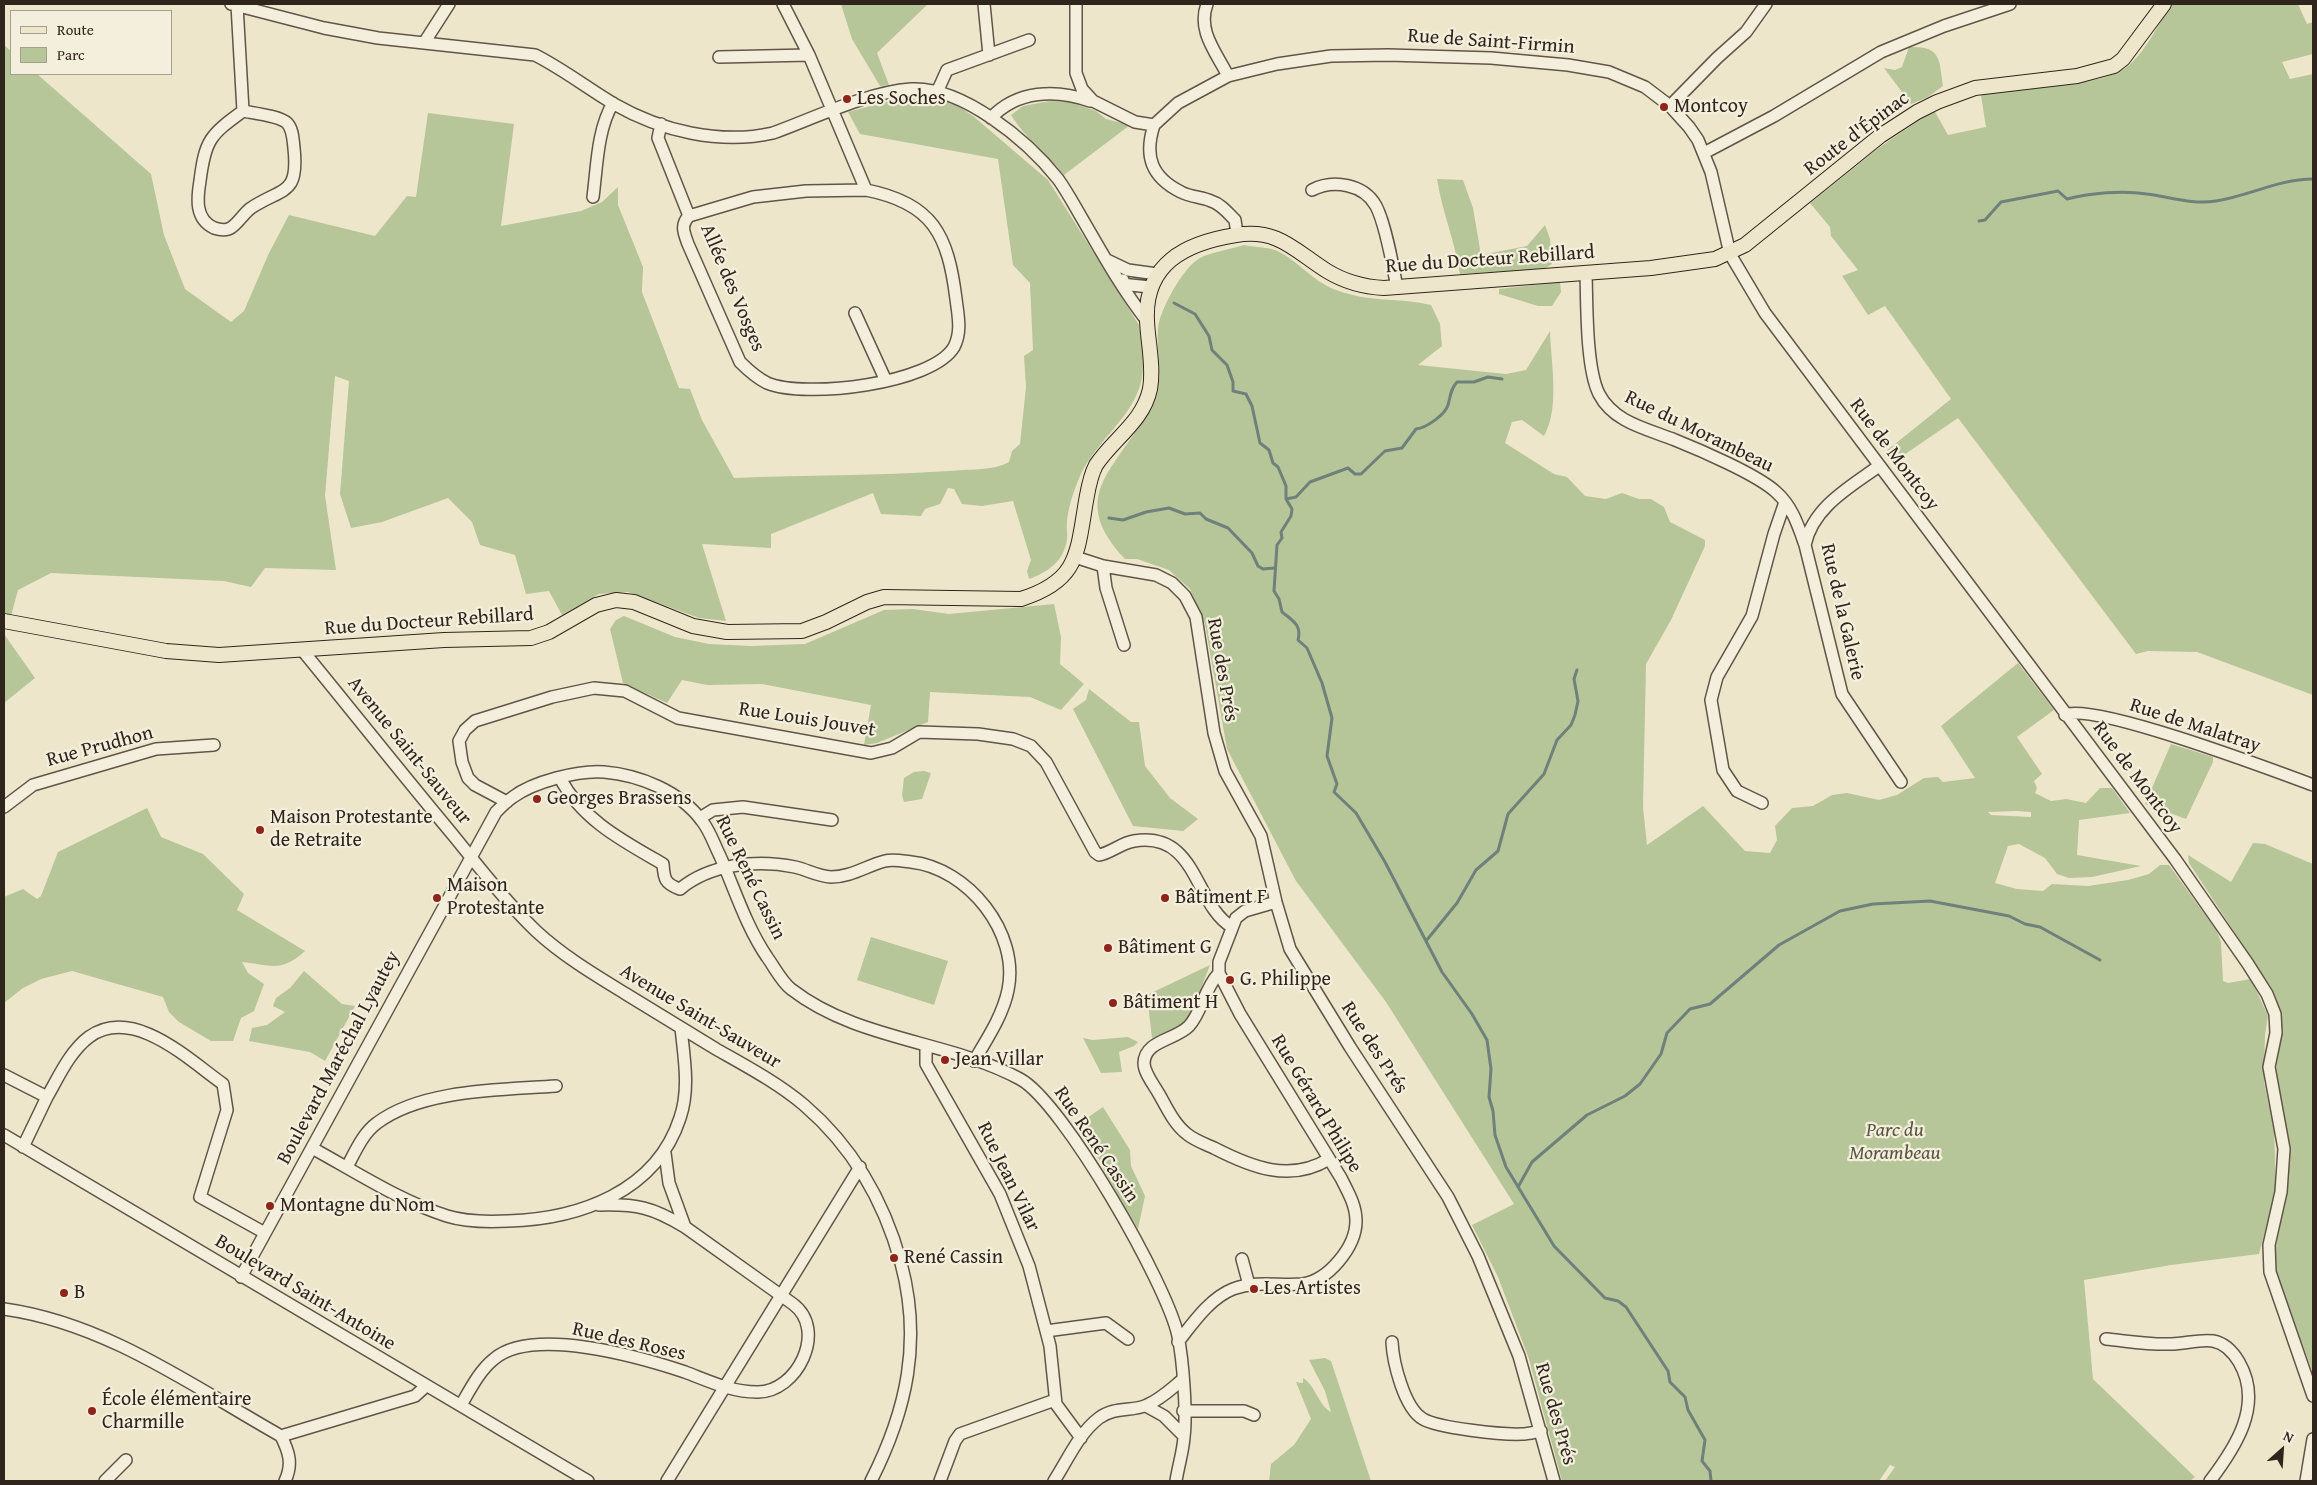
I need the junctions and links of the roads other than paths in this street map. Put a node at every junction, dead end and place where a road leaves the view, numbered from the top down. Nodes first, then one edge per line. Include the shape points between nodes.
1 (234, 4) edge
2 (449, 4) edge
3 (783, 4) edge
4 (984, 4) edge
5 (1076, 4) edge
6 (1207, 4) edge
7 (1766, 4) edge
8 (2010, 4) edge
9 (2164, 4) edge
10 (1028, 40) dead end
11 (424, 43) junction
12 (809, 55) junction
13 (989, 55) junction
14 (719, 57) dead end
15 (1228, 76) junction
16 (938, 90) junction
17 (1093, 101) junction
18 (613, 103) junction
19 (1670, 106) junction
20 (243, 111) junction
21 (833, 111) junction
22 (991, 118) junction
23 (661, 124) junction
24 (1154, 125) junction
25 (1704, 153) junction
26 (866, 190) junction
27 (1312, 190) dead end
28 (593, 197) dead end
29 (689, 216) junction
30 (1237, 234) junction
31 (1730, 254) junction
32 (1107, 260) junction
33 (1651, 268) joint
34 (1128, 270) junction
35 (1157, 274) junction
36 (1586, 274) junction
37 (1121, 284) junction
38 (1150, 288) junction
39 (1397, 288) junction
40 (856, 313) dead end
41 (1147, 321) junction
42 (886, 381) junction
43 (1879, 466) junction
44 (1785, 502) junction
45 (1805, 545) junction
46 (1075, 557) junction
47 (1103, 566) junction
48 (4, 621) edge
49 (1124, 645) dead end
50 (303, 650) junction
51 (2064, 715) junction
52 (214, 745) dead end
53 (560, 778) junction
54 (1901, 782) dead end
55 (2313, 785) edge
56 (507, 802) junction
57 (1762, 803) dead end
58 (4, 807) edge
59 (700, 818) junction
60 (832, 820) dead end
61 (471, 857) junction
62 (725, 868) junction
63 (1276, 902) junction
64 (1232, 927) junction
65 (1219, 974) junction
66 (681, 1028) junction
67 (926, 1046) junction
68 (974, 1061) junction
69 (4, 1075) edge
70 (556, 1086) dead end
71 (47, 1097) junction
72 (4, 1135) edge
73 (23, 1146) junction
74 (312, 1148) junction
75 (665, 1153) junction
76 (1329, 1159) junction
77 (347, 1167) junction
78 (860, 1167) junction
79 (597, 1205) junction
80 (685, 1227) junction
81 (265, 1234) junction
82 (1242, 1259) dead end
83 (241, 1277) junction
84 (1249, 1284) junction
85 (781, 1295) junction
86 (4, 1309) edge
87 (1046, 1331) junction
88 (1128, 1339) dead end
89 (2106, 1339) dead end
90 (1178, 1342) junction
91 (1392, 1342) dead end
92 (1182, 1380) junction
93 (426, 1386) junction
94 (724, 1388) junction
95 (2313, 1396) edge
96 (1055, 1400) junction
97 (460, 1405) junction
98 (1146, 1406) junction
99 (1183, 1411) junction
100 (1254, 1415) dead end
101 (1541, 1431) junction
102 (282, 1436) junction
103 (1184, 1436) junction
104 (1081, 1438) junction
105 (2313, 1439) edge
106 (126, 1460) dead end
107 (105, 1481) edge
108 (284, 1481) edge
109 (588, 1481) edge
110 (667, 1481) edge
111 (872, 1481) edge
112 (940, 1481) edge
113 (1054, 1481) edge
114 (1176, 1481) edge
115 (1554, 1481) edge
116 (2210, 1481) edge
117 (2306, 1481) edge

1 - 11 street via 324,28
1 - 20 street
2 - 11 street
3 - 12 street
4 - 13 street
5 - 17 street via 1076,73 1082,89
6 - 15 street via 1203,24
7 - 19 street via 1746,32
8 - 25 street via 1881,52 1774,116
9 - 31 main road, Route d'Épinac via 2123,59 2114,66 2077,76 1975,88 1917,112 1880,136 1774,224
10 - 13 street
11 - 18 street via 535,56
12 - 14 street
12 - 21 street
13 - 16 street via 947,70
15 - 19 street, Rue de Saint-Firmin via 1331,56 1491,58 1609,72 1645,87
15 - 24 street, Rue de Saint-Firmin via 1178,103
16 - 21 street via 888,92
16 - 22 street via 974,106
17 - 22 street via 1073,94 1035,94 1008,104
17 - 24 street via 1135,122
18 - 23 street
18 - 28 street via 602,130
19 - 25 street, Rue de Saint-Firmin via 1689,127
20 - 20 street via 209,140 203,155 197,202 208,225 219,230 232,227 251,209 281,194 291,184 296,166 293,135 288,123
21 - 23 street via 756,137 723,138
21 - 26 street
22 - 32 street via 1033,153 1058,180
23 - 29 street, Allée des Vosges via 658,138
24 - 30 street via 1148,143 1150,160 1159,177 1182,192 1222,207 1235,220
25 - 31 street, Rue de Saint-Firmin
26 - 29 street, Allée des Vosges via 806,191 753,197
26 - 42 street, Allée des Vosges via 912,205 936,228 954,284 960,326 954,348 945,358 933,366
27 - 39 street via 1333,184 1357,188 1368,196 1379,213
29 - 42 street, Allée des Vosges via 683,228 688,244 740,362 753,374 768,383 811,390 867,386
30 - 35 main road, Rue du Docteur Rebillard via 1184,251
30 - 39 main road, Rue du Docteur Rebillard via 1279,238 1341,278 1362,286
31 - 33 main road, Route d'Épinac via 1692,264
31 - 43 street, Rue de Montcoy via 1765,313
32 - 34 street
32 - 37 street
33 - 36 main road, Rue du Docteur Rebillard
34 - 35 street
34 - 37 street
35 - 38 main road, Rue du Docteur Rebillard
36 - 39 main road, Rue du Docteur Rebillard
36 - 44 street, Rue du Morambeau via 1593,373 1598,392 1610,410 1634,425 1677,441 1757,479 1772,488
37 - 38 street
37 - 41 street
38 - 41 main road, Rue du Docteur Rebillard
40 - 42 street
41 - 46 main road, Rue du Docteur Rebillard via 1150,390 1138,417 1095,467
43 - 45 street, Rue de la Galerie via 1820,512 1811,524
43 - 51 street, Rue de Montcoy
44 - 45 street, Rue du Morambeau via 1792,511
44 - 57 street via 1752,616 1717,677 1711,700 1723,770 1737,791
45 - 54 street, Rue de la Galerie via 1842,694
46 - 47 street, Rue des Prés
46 - 50 main road, Rue du Docteur Rebillard via 1062,579 1041,593 1021,599 884,598 867,602 802,631 726,632 694,626 634,602 616,600 596,606 549,632 531,638 444,640
47 - 49 street via 1106,588
47 - 63 street, Rue des Prés via 1156,575 1185,596 1196,617 1214,734 1226,771 1261,836
48 - 50 main road, Rue du Docteur Rebillard via 186,653 219,655
50 - 61 street, Avenue Saint-Sauveur
51 - 55 street, Rue de Malatray via 2069,712 2094,714 2155,730
51 - 95 street, Rue de Montcoy via 2224,926 2267,994 2275,1014 2276,1032 2269,1067 2284,1149 2281,1192 2268,1259
52 - 58 street, Rue Prudhon via 156,749 33,785
53 - 56 street, Rue René Cassin via 514,796
53 - 59 street, Rue René Cassin via 583,772 621,774 661,788
53 - 62 street via 570,796 589,816 617,838 663,864 664,879 668,885 680,889 694,878
56 - 61 street, Rue René Cassin via 496,812
56 - 64 street, Rue Louis Jouvet via 468,778 459,741 465,730 475,721 552,697 594,688 625,691 678,718 871,753 892,748 919,732 948,731 1013,739 1031,746 1046,762 1095,852 1105,854 1135,841 1162,843 1176,850 1221,920
59 - 60 street via 713,810 744,807
59 - 62 street, Rue René Cassin
61 - 66 street, Avenue Saint-Sauveur via 536,931 567,956
61 - 74 street, Boulevard Maréchal Lyautey
62 - 67 street, Rue René Cassin via 752,936 788,987 822,1011
62 - 68 street via 765,864 796,868 819,876 844,877 886,860 913,862 960,882 982,901 999,930 1010,961 1008,989 999,1016
63 - 64 street via 1245,911 1236,918
63 - 101 street, Rue des Prés via 1290,949 1448,1197 1478,1256 1519,1356
64 - 65 street via 1219,962
65 - 76 street, Rue Gérard Philipe
65 - 76 street via 1210,983 1188,1026 1157,1044 1146,1055 1144,1064 1148,1075 1169,1111 1188,1136 1265,1171 1293,1171 1318,1166
66 - 75 street via 686,1089 681,1118
66 - 78 street, Avenue Saint-Sauveur via 803,1105
67 - 68 street, Rue René Cassin
67 - 87 street, Rue Jean Vilar via 926,1064 1000,1194 1029,1266
68 - 90 street, Rue René Cassin via 1019,1078 1045,1099 1130,1231 1162,1292
69 - 71 street
70 - 77 street via 461,1093 405,1107 377,1123 365,1136
71 - 73 street
71 - 81 street via 71,1058 89,1037 111,1028 153,1034 223,1084 227,1110 200,1197
72 - 73 street, Boulevard Saint-Antoine
73 - 83 street, Boulevard Saint-Antoine
74 - 77 street
74 - 81 street, Boulevard Maréchal Lyautey
75 - 79 street via 631,1185
75 - 80 street via 669,1183
76 - 84 street, Rue Gérard Philipe via 1353,1202 1356,1222 1351,1243 1343,1257 1327,1272 1303,1284
77 - 79 street via 449,1217 491,1222 539,1220
78 - 85 street
78 - 111 street, Avenue Saint-Sauveur via 891,1229 905,1278 910,1326 909,1377 900,1416
79 - 80 street, Rue des Roses via 644,1208 661,1213
80 - 85 street, Rue des Roses
81 - 83 street, Boulevard Maréchal Lyautey
82 - 84 street
83 - 93 street, Boulevard Saint-Antoine
84 - 90 street, Rue Gérard Philipe via 1232,1290 1206,1309
85 - 94 street
85 - 94 street, Rue des Roses via 804,1316 810,1333 806,1353 794,1373 773,1390 758,1392
86 - 102 street via 95,1334
87 - 88 street via 1106,1324
87 - 96 street, Rue Jean Vilar
89 - 116 street via 2171,1344 2214,1341 2230,1349 2242,1368 2248,1393 2246,1418 2235,1445
90 - 92 street, Rue René Cassin
91 - 101 street via 1401,1384 1409,1403 1422,1419 1485,1432 1522,1434
92 - 98 street
92 - 99 street, Rue René Cassin
93 - 97 street, Boulevard Saint-Antoine
93 - 102 street via 415,1396
94 - 97 street, Rue des Roses via 626,1356 588,1348 540,1344 506,1352 494,1359 479,1375
94 - 110 street
96 - 104 street, Rue Jean Vilar
96 - 112 street via 960,1434
97 - 109 street, Boulevard Saint-Antoine
98 - 103 street via 1164,1416
98 - 104 street via 1119,1408 1099,1418
99 - 100 street via 1244,1411
99 - 103 street, Rue René Cassin
101 - 115 street, Rue des Prés
102 - 108 street via 290,1455
103 - 114 street, Rue René Cassin
104 - 113 street
105 - 117 street
106 - 107 street

